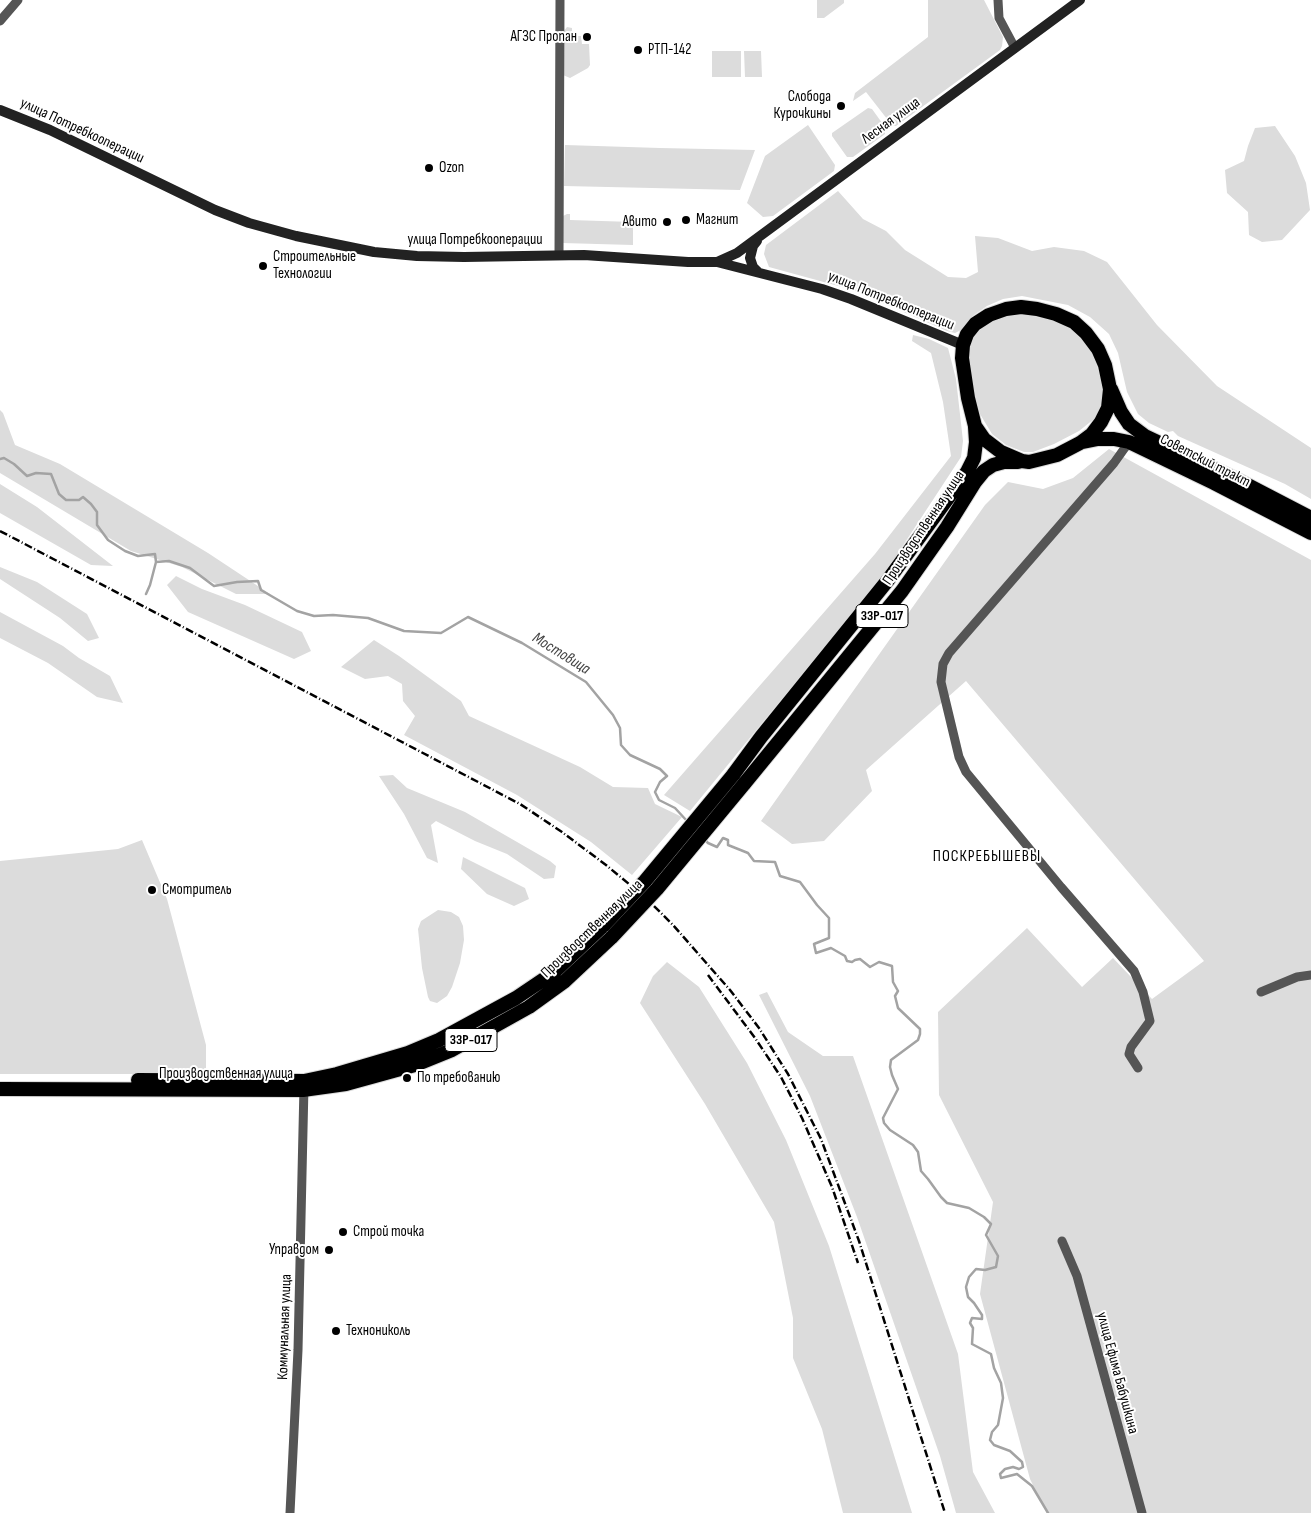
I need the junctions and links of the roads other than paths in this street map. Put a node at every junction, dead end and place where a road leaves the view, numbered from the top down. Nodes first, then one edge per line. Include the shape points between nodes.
1 (18, 0) edge
2 (560, 0) edge
3 (998, 0) edge
4 (1080, 0) edge
5 (0, 21) edge
6 (1015, 48) junction
7 (0, 110) edge
8 (758, 238) junction
9 (559, 255) junction
10 (717, 262) junction
11 (758, 272) junction
12 (963, 345) junction
13 (1110, 389) junction
14 (975, 426) junction
15 (1129, 442) junction
16 (1080, 443) junction
17 (1022, 461) junction
18 (1311, 518) edge
19 (1311, 533) edge
20 (608, 931) junction
21 (1311, 974) edge
22 (1261, 992) dead end
23 (1138, 1068) dead end
24 (0, 1081) edge
25 (304, 1086) junction
26 (0, 1090) edge
27 (1062, 1240) dead end
28 (290, 1513) edge
29 (1142, 1513) edge

1 - 5 street
2 - 9 street
3 - 6 street via 999,18
4 - 6 main road, Лесная улица
6 - 8 main road, Лесная улица
7 - 9 main road, улица Потребкооперации via 50,130 215,210 288,234 357,249 417,256
8 - 10 main road, Лесная улица
8 - 11 main road via 750,258
9 - 10 main road, улица Потребкооперации
10 - 11 main road, улица Потребкооперации
11 - 12 main road, улица Потребкооперации via 851,299
12 - 13 highway, 33Р-017 via 975,324 1006,309 1037,309 1056,314 1074,322 1098,349
12 - 14 highway, 33Р-017 via 963,371
13 - 16 highway, 33Р-017 via 1108,408 1101,422
13 - 18 highway, Советский тракт / 33Р-017 via 1129,424 1145,436
14 - 17 highway, 33Р-017 via 984,439 1000,452
14 - 20 highway, Производственная улица / 33Р-017, bridge via 974,458 967,472 888,580
15 - 16 highway, Советский тракт / 33Р-017 via 1098,439
15 - 19 highway, Советский тракт / 33Р-017
15 - 23 street via 949,653 943,664 941,682 959,757 966,772 1134,971 1150,1021 1129,1054
16 - 17 highway, 33Р-017 via 1040,460
17 - 20 highway, Производственная улица / 33Р-017, bridge via 1004,462 984,471 902,591 657,889
20 - 25 highway, Производственная улица / 33Р-017 via 565,981 530,1007 452,1050 414,1065 346,1084
21 - 22 street
24 - 25 highway, Производственная улица / 33Р-017
25 - 26 highway, Производственная улица / 33Р-017
25 - 28 street, Коммунальная улица via 298,1350
27 - 29 street, улица Ефима Бабушкина via 1077,1276

